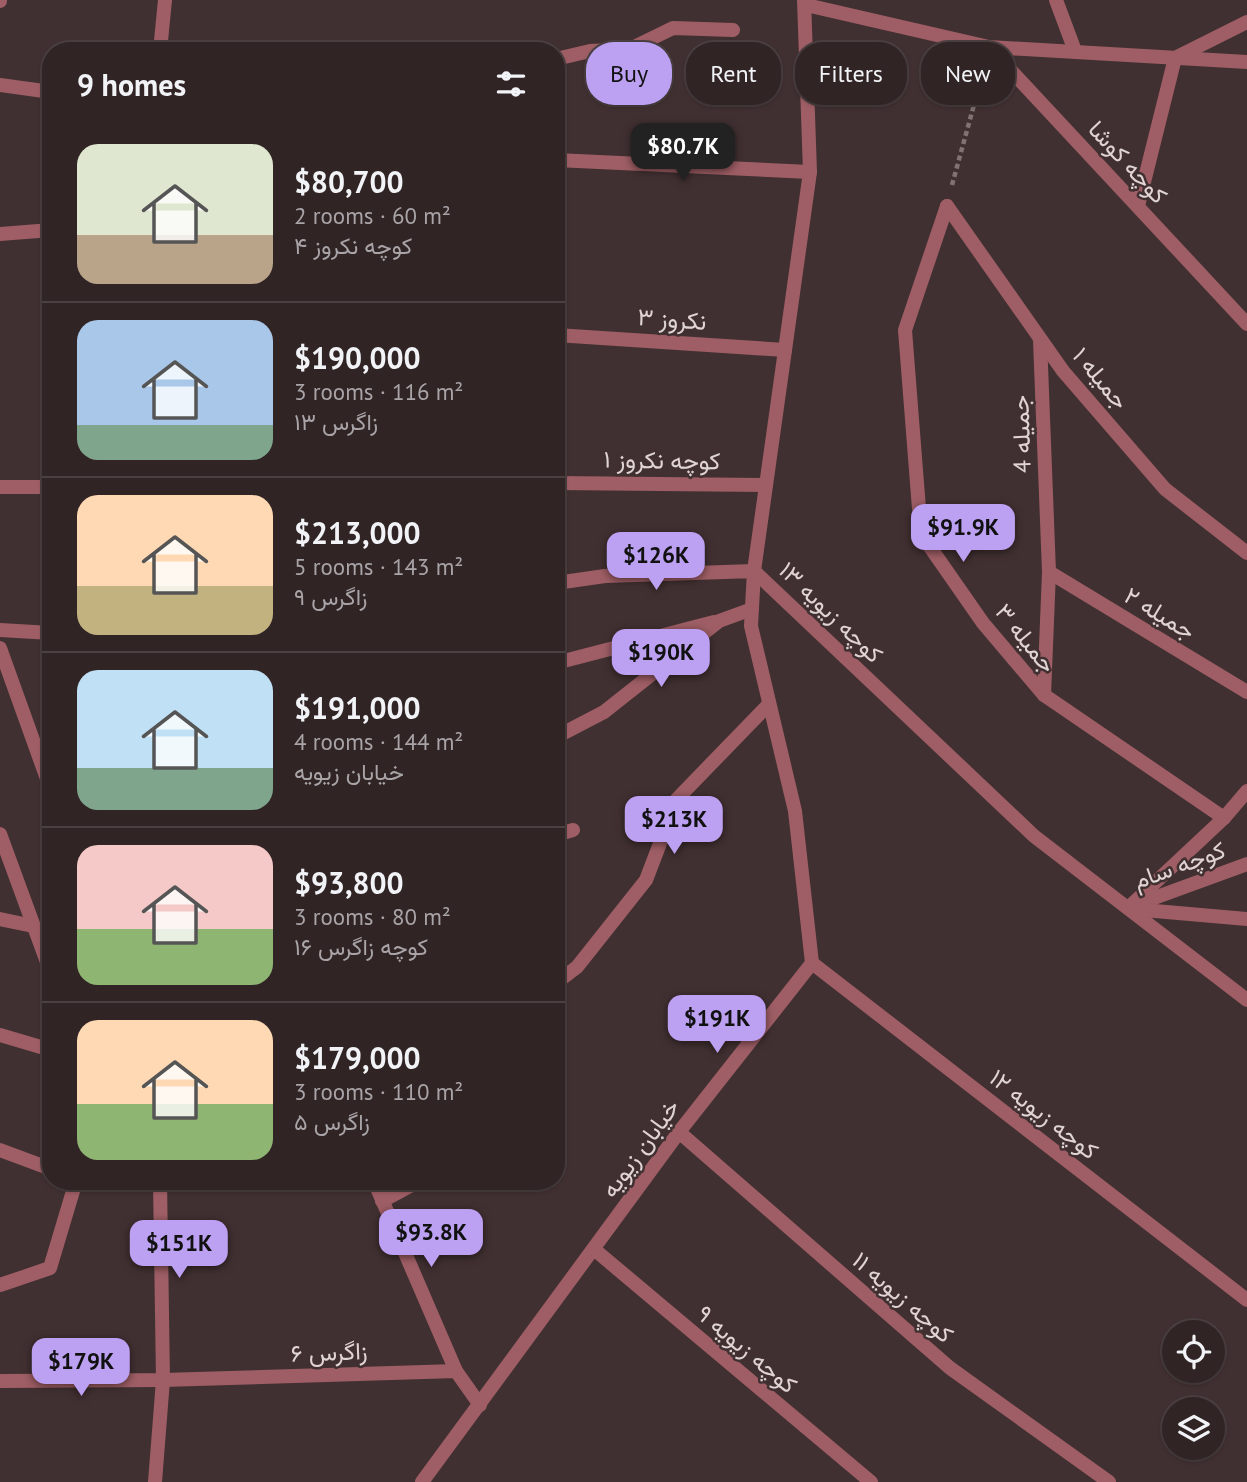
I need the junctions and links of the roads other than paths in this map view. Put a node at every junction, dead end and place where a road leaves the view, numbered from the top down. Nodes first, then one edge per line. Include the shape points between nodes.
1 (165, 0) edge
2 (1056, 0) edge
3 (807, 2) edge
4 (1247, 22) edge
5 (733, 30) dead end
6 (161, 42) edge
7 (969, 42) edge
8 (1015, 48) edge
9 (1075, 51) junction
10 (565, 57) edge
11 (1175, 58) junction
12 (1247, 62) edge
13 (1015, 75) edge
14 (0, 85) edge
15 (42, 91) edge
16 (565, 160) edge
17 (810, 172) junction
18 (947, 206) joint
19 (1138, 206) junction
20 (42, 231) edge
21 (0, 234) edge
22 (1247, 324) edge
23 (565, 336) edge
24 (1040, 339) junction
25 (785, 350) junction
26 (565, 483) edge
27 (766, 485) junction
28 (0, 487) edge
29 (42, 487) edge
30 (1247, 553) edge
31 (754, 571) junction
32 (1049, 572) junction
33 (565, 582) edge
34 (752, 610) junction
35 (719, 621) junction
36 (0, 630) edge
37 (42, 632) edge
38 (0, 648) edge
39 (565, 661) edge
40 (1247, 692) edge
41 (1044, 695) junction
42 (769, 704) junction
43 (565, 732) edge
44 (42, 765) edge
45 (1247, 791) edge
46 (1224, 818) junction
47 (573, 830) dead end
48 (565, 832) edge
49 (0, 834) edge
50 (1247, 864) edge
51 (1128, 908) junction
52 (0, 919) edge
53 (1247, 919) edge
54 (33, 926) junction
55 (42, 950) edge
56 (812, 963) junction
57 (565, 976) edge
58 (1247, 1000) edge
59 (0, 1035) edge
60 (42, 1047) edge
61 (679, 1132) junction
62 (0, 1150) edge
63 (42, 1166) edge
64 (73, 1190) edge
65 (160, 1190) edge
66 (378, 1190) edge
67 (402, 1190) edge
68 (382, 1201) junction
69 (595, 1250) junction
70 (0, 1285) edge
71 (1247, 1300) edge
72 (456, 1371) junction
73 (163, 1380) junction
74 (0, 1381) edge
75 (480, 1405) junction
76 (155, 1482) edge
77 (422, 1482) edge
78 (871, 1482) edge
79 (1109, 1482) edge

1 - 6 street
2 - 9 street
3 - 7 street
3 - 17 street, کوچه زیویه ۱۳
4 - 11 street
5 - 10 street via 673,27 630,49
8 - 9 street
9 - 11 street
11 - 12 street
11 - 19 street
13 - 19 street, کوچه کوشا
14 - 15 street
16 - 17 street
17 - 25 street, کوچه زیویه ۱۳
18 - 24 street, جمیله ۱
18 - 41 street, جمیله ۳ via 905,330 921,534 983,623
19 - 22 street, کوچه کوشا
20 - 21 street
23 - 25 street, نکروز ۳
24 - 30 street, جمیله ۱ via 1165,489
24 - 32 street, جمیله 4
25 - 27 street, کوچه زیویه ۱۳
26 - 27 street, کوچه نکروز ۱
27 - 31 street, کوچه زیویه ۱۳
28 - 29 street
31 - 33 street
31 - 34 street
31 - 51 street, کوچه زیویه ۱۳ via 1034,836
32 - 40 street, جمیله ۲
32 - 41 street, جمیله 4
34 - 35 street
34 - 42 street via 751,626
35 - 39 street
35 - 43 street via 604,712
36 - 37 street
38 - 44 street
41 - 46 street, جمیله ۳
42 - 56 street via 795,811
42 - 57 street via 677,799 646,880 578,967
45 - 46 street
46 - 51 street
47 - 48 street
49 - 54 street
50 - 51 street, کوچه سام
51 - 53 street
51 - 58 street, کوچه زیویه ۱۳
52 - 54 street
54 - 55 street
56 - 61 street, خیابان زیویه
56 - 71 street, کوچه زیویه ۱۲
59 - 60 street
61 - 69 street, خیابان زیویه
61 - 79 street, کوچه زیویه ۱۱ via 950,1368
62 - 63 street
64 - 70 street via 50,1268
65 - 73 street
66 - 68 street
67 - 68 street
68 - 72 street
69 - 75 street, خیابان زیویه
69 - 78 street, کوچه زیویه ۹
72 - 73 street, زاگرس ۶
72 - 75 street
73 - 74 street, زاگرس ۶
73 - 76 street
75 - 77 street, خیابان زیویه

